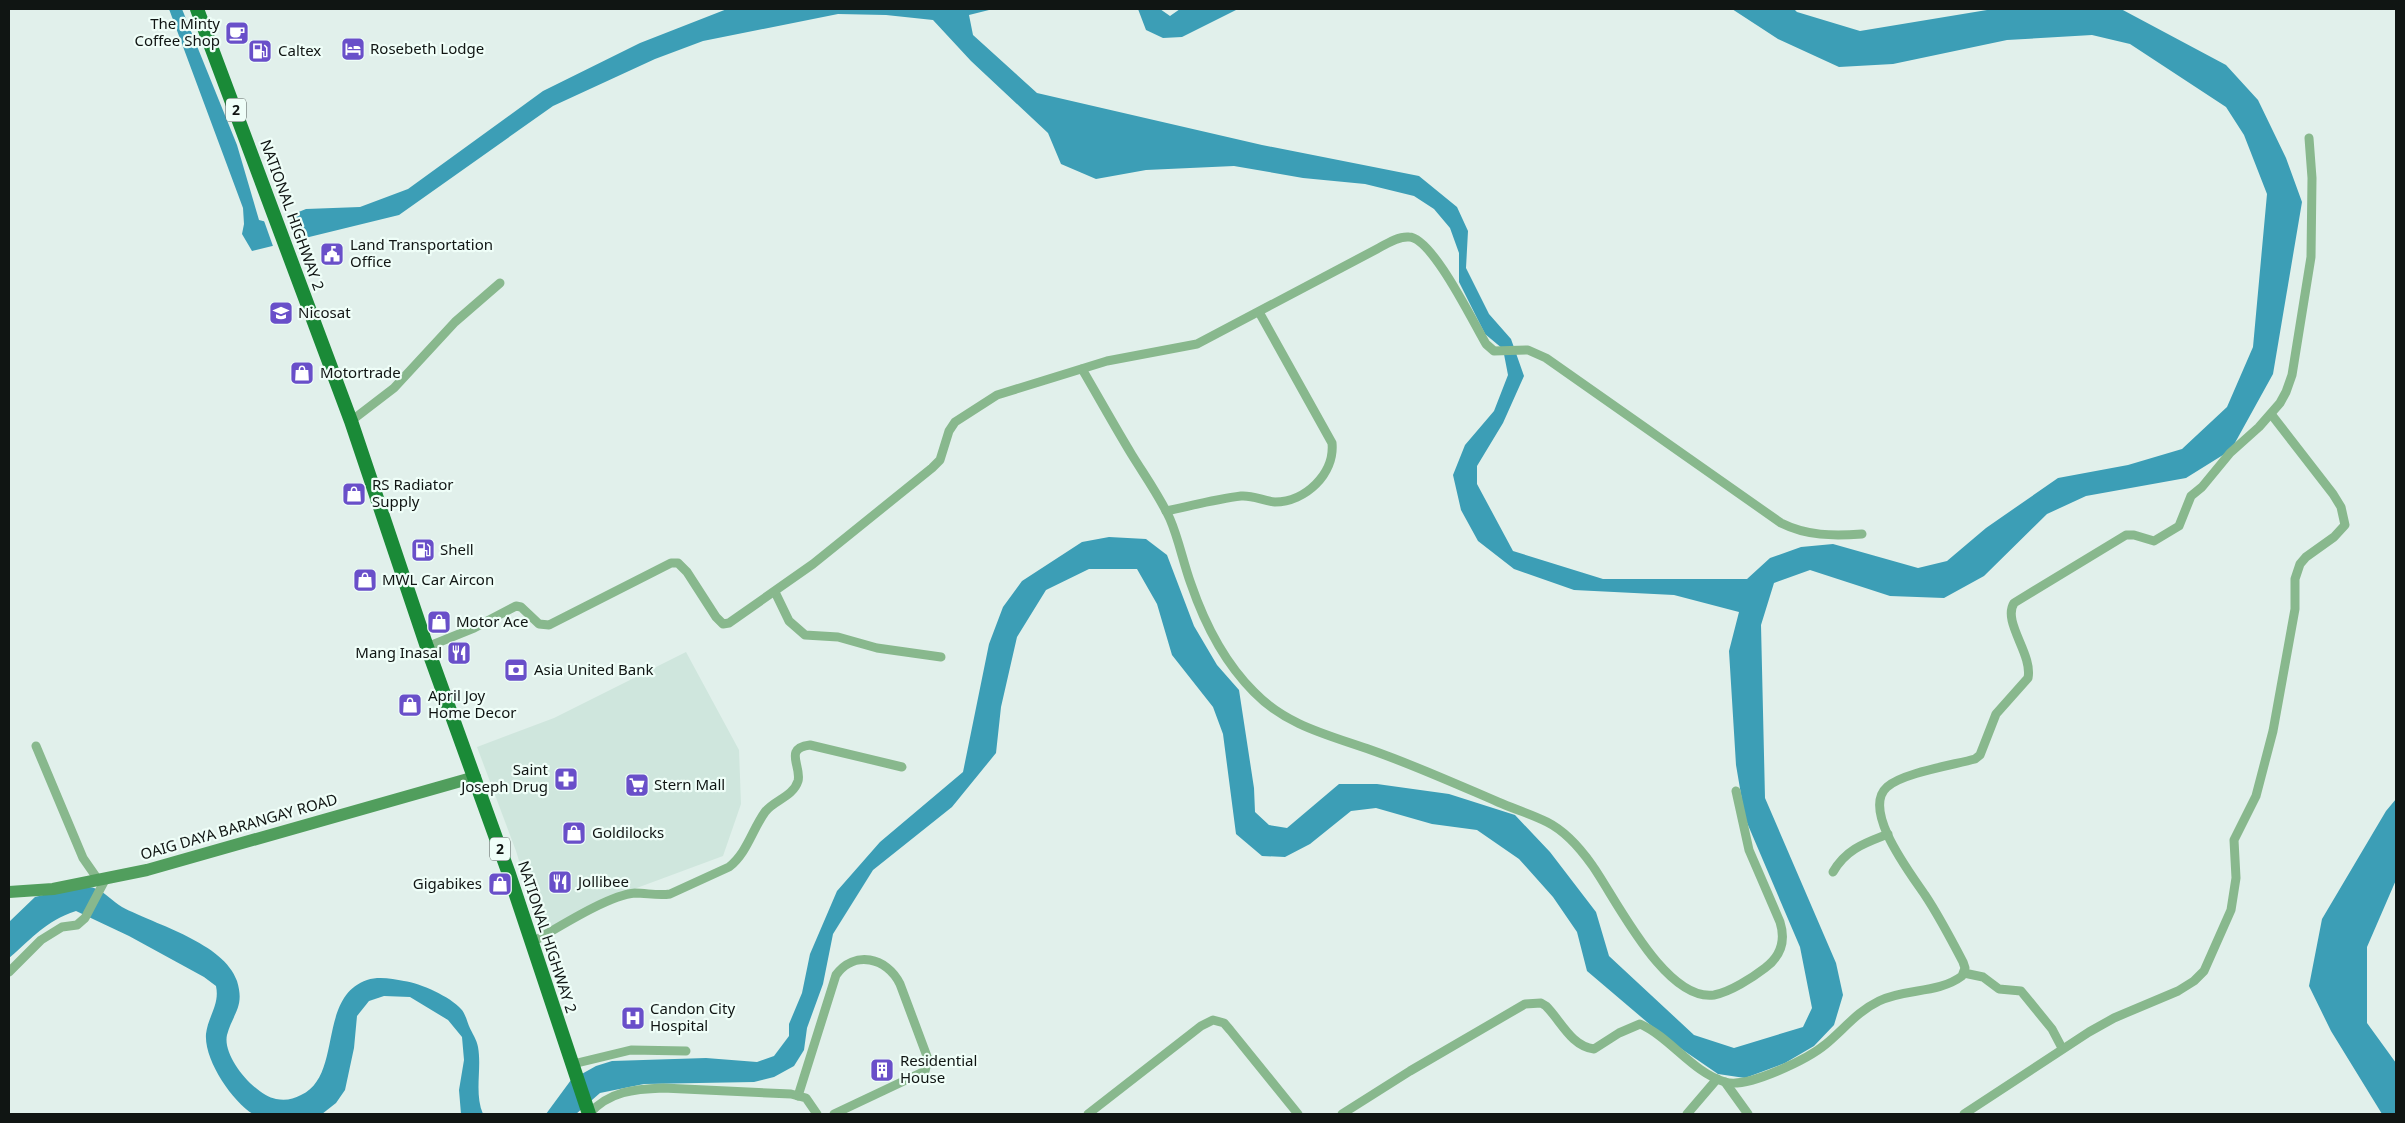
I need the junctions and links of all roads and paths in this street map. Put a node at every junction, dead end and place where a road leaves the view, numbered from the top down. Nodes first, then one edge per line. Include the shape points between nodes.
1 (197, 9) edge
2 (2309, 138) dead end
3 (500, 283) dead end
4 (1258, 312) junction
5 (1082, 368) junction
6 (2271, 414) junction
7 (351, 420) junction
8 (1166, 511) junction
9 (1862, 534) dead end
10 (775, 592) junction
11 (427, 647) junction
12 (941, 657) dead end
13 (36, 746) dead end
14 (902, 767) dead end
15 (475, 777) junction
16 (1736, 791) dead end
17 (1888, 834) junction
18 (1833, 872) dead end
19 (101, 884) junction
20 (9, 892) edge
21 (531, 943) junction
22 (9, 972) edge
23 (1964, 972) junction
24 (2062, 1048) junction
25 (686, 1051) dead end
26 (574, 1067) junction
27 (1721, 1080) junction
28 (798, 1096) junction
29 (588, 1112) edge
30 (1692, 1112) edge
31 (817, 1114) edge
32 (834, 1114) edge
33 (1088, 1114) edge
34 (1298, 1114) edge
35 (1342, 1114) edge
36 (1748, 1114) edge
37 (1964, 1114) edge

1 - 7 main road, NATIONAL HIGHWAY 2 / 2
2 - 6 street via 2311,257 2292,375 2286,392
3 - 7 street via 455,322 394,388
4 - 5 street via 1197,344
4 - 8 street via 1332,443 1333,450 1326,469 1313,489 1285,500 1273,502 1256,496 1240,496
4 - 9 street via 1393,240 1410,236 1423,243 1433,256 1486,344 1494,351 1535,352 1546,358 1781,524 1818,535
5 - 8 street
5 - 10 street via 997,395 967,413 949,431 940,460 932,468
6 - 17 street via 2191,496 2182,521 2174,530 2154,541 2126,536 2014,603 2012,621 2028,662 2028,678 1996,714 1980,755 1975,759 1899,780 1887,787 1880,800
6 - 24 street via 2333,494 2341,507 2345,525 2306,557 2295,579 2295,609 2273,731 2256,796 2234,840 2236,878 2231,910 2212,958 2194,981 2162,999 2114,1018
7 - 11 main road, NATIONAL HIGHWAY 2 / 2
8 - 16 street via 1200,608 1229,661 1254,693 1292,721 1318,734 1463,785 1558,828 1593,866 1633,933 1660,965 1680,983 1703,994 1727,990 1765,968 1776,958 1783,941 1783,932 1749,850
10 - 11 street via 723,624 687,572 678,563 671,563 549,625 539,624 516,606
10 - 12 street via 789,621 805,635 838,637 877,648
11 - 15 main road, NATIONAL HIGHWAY 2 / 2
13 - 19 street via 84,858
14 - 21 street via 810,745 802,746 797,749 795,758 798,783 765,812 738,861 730,867 670,894 635,893 621,897 586,912
15 - 19 street, OAIG DAYA BARANGAY ROAD
15 - 21 main road, NATIONAL HIGHWAY 2 / 2
17 - 18 street via 1861,844 1846,854
17 - 23 street via 1908,874 1924,894 1958,952
19 - 20 street, OAIG DAYA BARANGAY ROAD
19 - 22 street via 85,918 77,925 62,927 41,940
21 - 26 main road, NATIONAL HIGHWAY 2 / 2
23 - 24 street via 1983,977 1999,988 2021,991 2052,1029
23 - 27 street via 1957,980 1944,985 1893,994 1862,1011 1826,1044 1794,1062 1748,1082 1735,1084
24 - 37 street
25 - 26 street via 631,1050
26 - 29 main road, NATIONAL HIGHWAY 2 / 2
27 - 30 street
27 - 35 street via 1640,1024 1594,1049 1586,1048 1546,1006 1534,1002 1449,1048
27 - 36 street
28 - 29 street via 696,1088 643,1088 603,1100
28 - 31 street via 810,1102
28 - 32 street via 836,975 854,961 888,965 900,984 928,1059 926,1071
33 - 34 street via 1213,1020 1224,1023

